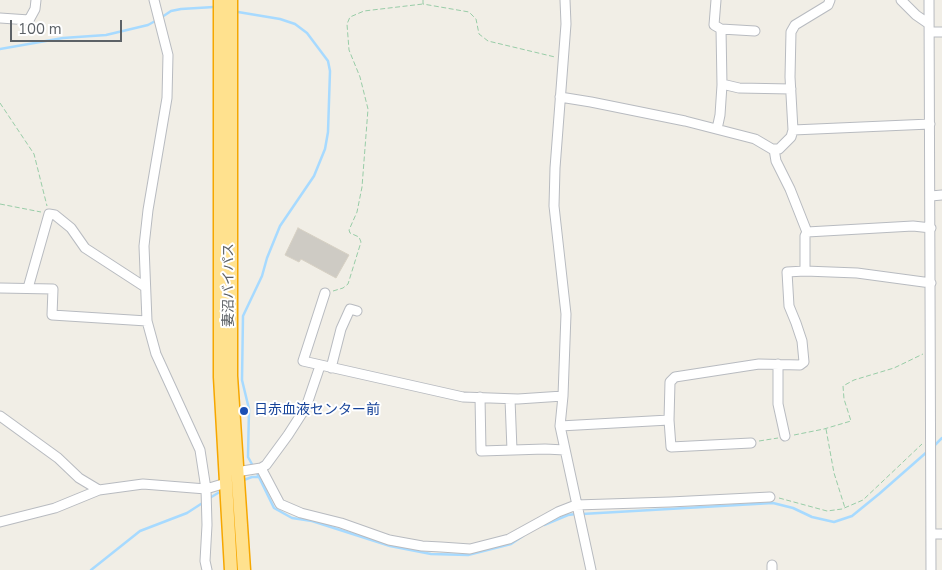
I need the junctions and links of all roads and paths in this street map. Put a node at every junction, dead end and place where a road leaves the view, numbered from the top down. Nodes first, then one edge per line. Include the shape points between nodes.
1 (36, 0) edge
2 (154, 0) edge
3 (220, 0) edge
4 (231, 0) edge
5 (423, 0) edge
6 (565, 0) edge
7 (716, 0) edge
8 (830, 0) edge
9 (901, 0) edge
10 (929, 0) edge
11 (423, 4) junction
12 (0, 18) edge
13 (930, 28) junction
14 (721, 29) junction
15 (755, 31) dead end
16 (942, 32) edge
17 (563, 60) junction
18 (722, 84) junction
19 (791, 89) junction
20 (560, 97) junction
21 (0, 103) edge
22 (930, 124) junction
23 (717, 129) junction
24 (793, 130) junction
25 (774, 149) junction
26 (942, 195) edge
27 (930, 196) junction
28 (0, 204) edge
29 (49, 214) junction
30 (931, 228) junction
31 (807, 232) junction
32 (805, 271) junction
33 (931, 283) junction
34 (145, 286) junction
35 (0, 288) edge
36 (28, 288) junction
37 (325, 294) joint
38 (357, 312) dead end
39 (147, 320) junction
40 (931, 351) junction
41 (778, 364) junction
42 (320, 366) junction
43 (331, 368) junction
44 (563, 396) junction
45 (480, 397) junction
46 (510, 399) junction
47 (0, 416) edge
48 (669, 420) junction
49 (560, 426) junction
50 (825, 429) junction
51 (931, 435) junction
52 (785, 436) junction
53 (751, 442) joint
54 (512, 450) junction
55 (565, 450) junction
56 (260, 468) junction
57 (231, 483) junction
58 (99, 490) junction
59 (206, 492) junction
60 (770, 497) joint
61 (576, 505) junction
62 (845, 508) junction
63 (0, 522) edge
64 (931, 534) junction
65 (942, 534) edge
66 (207, 570) edge
67 (230, 570) edge
68 (244, 570) edge
69 (591, 570) edge
70 (931, 570) edge

1 - 12 street via 29,20
2 - 34 street via 168,55 167,98 148,210 144,246
3 - 57 highway, 妻沼バイパス via 220,378
4 - 57 highway, 妻沼バイパス
5 - 11 path
6 - 17 street
7 - 14 street via 714,25
8 - 19 street via 828,5 795,24 791,32
9 - 13 street
10 - 13 street
11 - 17 path via 470,12 476,19 479,34 488,40
11 - 37 path via 364,11 350,17 347,24 349,50 368,109 363,180 357,212 349,230 361,242 348,284
13 - 16 street
13 - 22 street
14 - 15 street
14 - 18 street
17 - 20 street
18 - 19 street
18 - 23 street
19 - 24 street
20 - 23 street
20 - 44 street via 554,206 566,314
21 - 29 path via 34,154
22 - 24 street
22 - 27 street
23 - 25 street via 755,139
24 - 25 street via 791,137 779,149
25 - 31 street via 776,161
26 - 27 street
27 - 30 street
28 - 29 path
29 - 34 street via 71,228 85,248
29 - 36 street
30 - 31 street via 913,226
30 - 33 street
31 - 32 street
32 - 33 street
32 - 41 street via 787,272 789,306 802,341 804,362 800,365
33 - 40 street
34 - 39 street
35 - 36 street
36 - 39 street via 53,289 52,315
37 - 42 street via 303,362
38 - 43 street via 350,309
39 - 59 street via 156,354 200,450
40 - 50 path via 843,386 851,421
40 - 51 street
41 - 48 street via 675,377 670,382
41 - 52 street via 778,404
42 - 43 street
42 - 56 street via 306,407 266,465
43 - 45 street via 462,397
44 - 46 street
44 - 49 street
45 - 46 street
45 - 54 street via 481,451
46 - 54 street
47 - 58 street
48 - 49 street
48 - 53 street via 671,447
49 - 55 street
50 - 52 path
50 - 62 path
51 - 62 path via 863,500
51 - 64 street
52 - 53 path
54 - 55 street
55 - 61 street
56 - 57 street via 249,470
56 - 61 street via 280,504 389,540 422,546 470,549 509,539
57 - 59 street
57 - 67 highway, 妻沼バイパス
57 - 68 highway, 妻沼バイパス
58 - 59 street via 143,484
58 - 63 street via 55,508
59 - 66 street
60 - 61 street
60 - 62 path via 827,511
61 - 69 street
64 - 65 street
64 - 70 street

